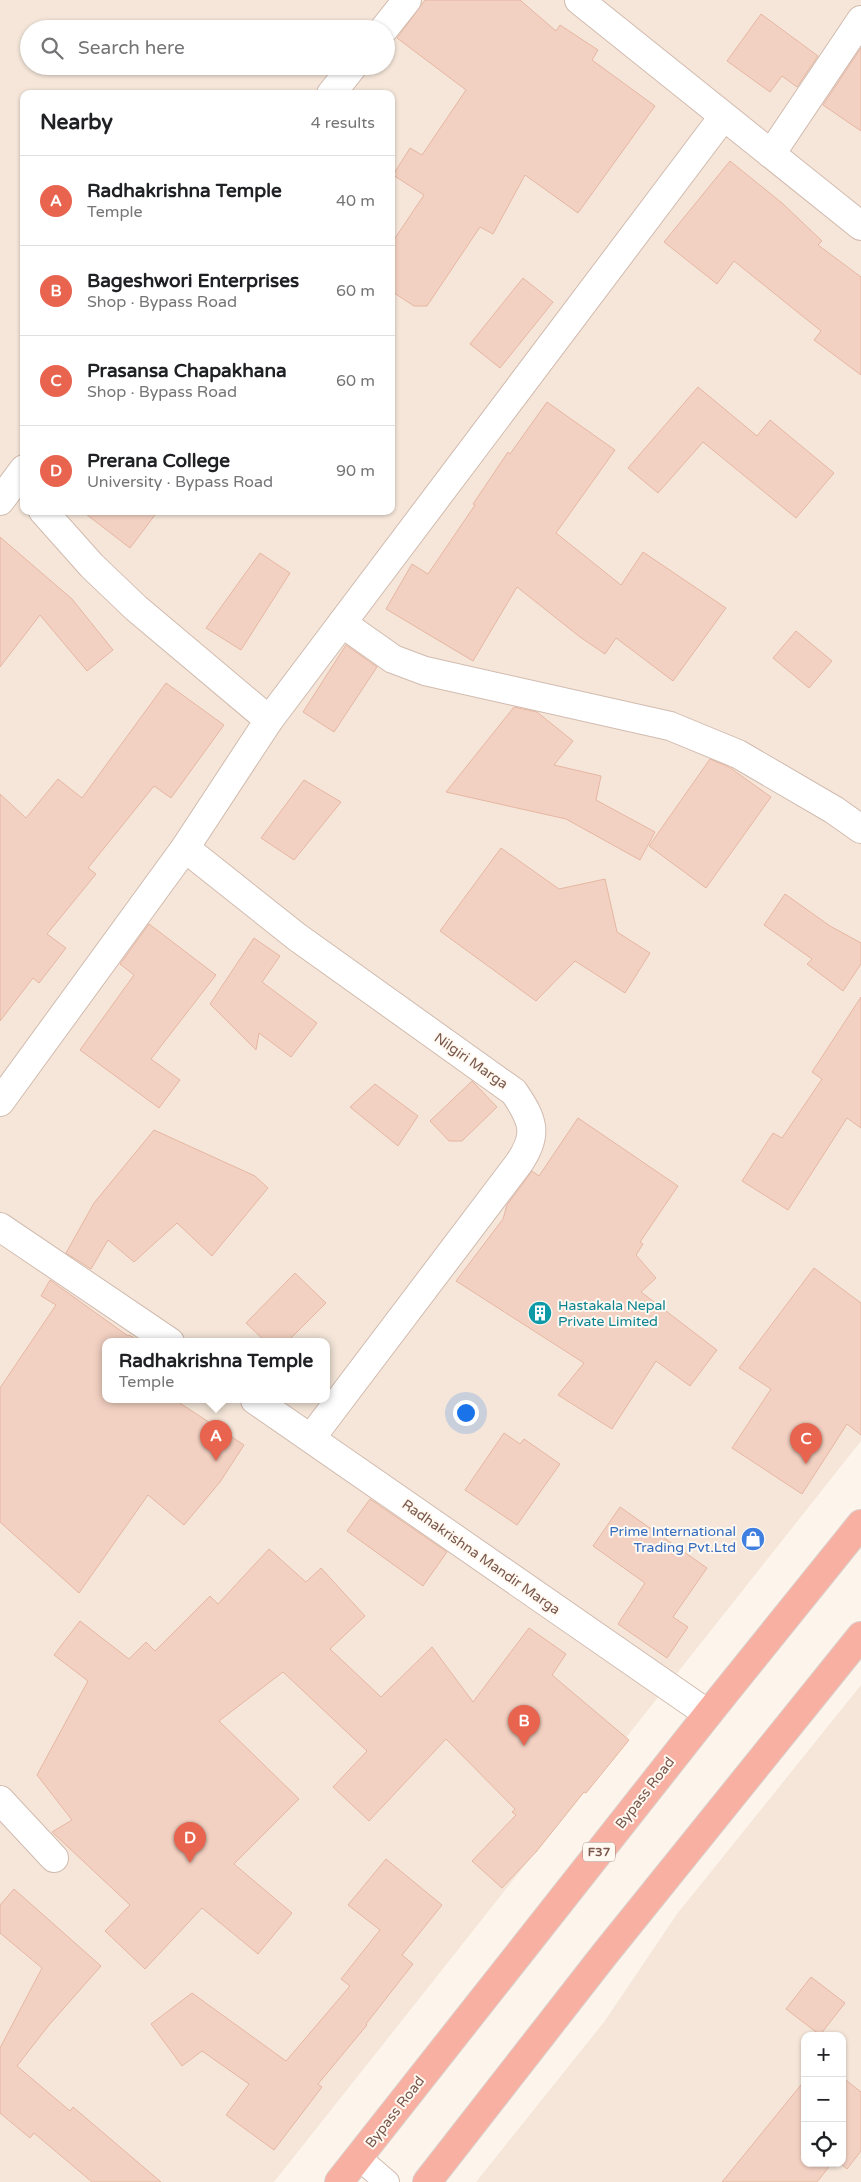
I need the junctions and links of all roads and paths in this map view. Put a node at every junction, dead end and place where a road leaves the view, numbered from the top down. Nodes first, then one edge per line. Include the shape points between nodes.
1 (408, 0) edge
2 (579, 0) edge
3 (391, 20) edge
4 (861, 20) edge
5 (346, 75) edge
6 (334, 90) edge
7 (723, 117) junction
8 (771, 154) junction
9 (861, 226) edge
10 (47, 515) edge
11 (342, 623) junction
12 (269, 720) junction
13 (861, 829) edge
14 (185, 848) junction
15 (0, 1102) edge
16 (0, 1227) edge
17 (164, 1338) edge
18 (259, 1403) edge
19 (311, 1438) junction
20 (861, 1524) edge
21 (861, 1636) edge
22 (708, 1714) junction
23 (0, 1800) edge
24 (54, 1858) dead end
25 (358, 2158) junction
26 (339, 2182) edge
27 (387, 2182) edge
28 (427, 2182) edge

1 - 3 street
2 - 7 street
4 - 8 street
5 - 6 street
7 - 8 street
7 - 11 street
8 - 9 street
10 - 12 street via 92,566 136,608
11 - 12 street
11 - 13 street via 393,659 425,671 670,726 738,754
12 - 14 street
14 - 15 street
14 - 19 street, Nilgiri Marga via 297,937 514,1092 532,1127 530,1148 520,1163
16 - 17 street
18 - 19 street, Radhakrishna Mandir Marga
19 - 22 street, Radhakrishna Mandir Marga
20 - 22 highway, Bypass Road / F37
21 - 28 highway via 604,1955
22 - 25 highway, Bypass Road / F37
23 - 24 street
25 - 26 highway, Bypass Road / F37
25 - 27 lane

